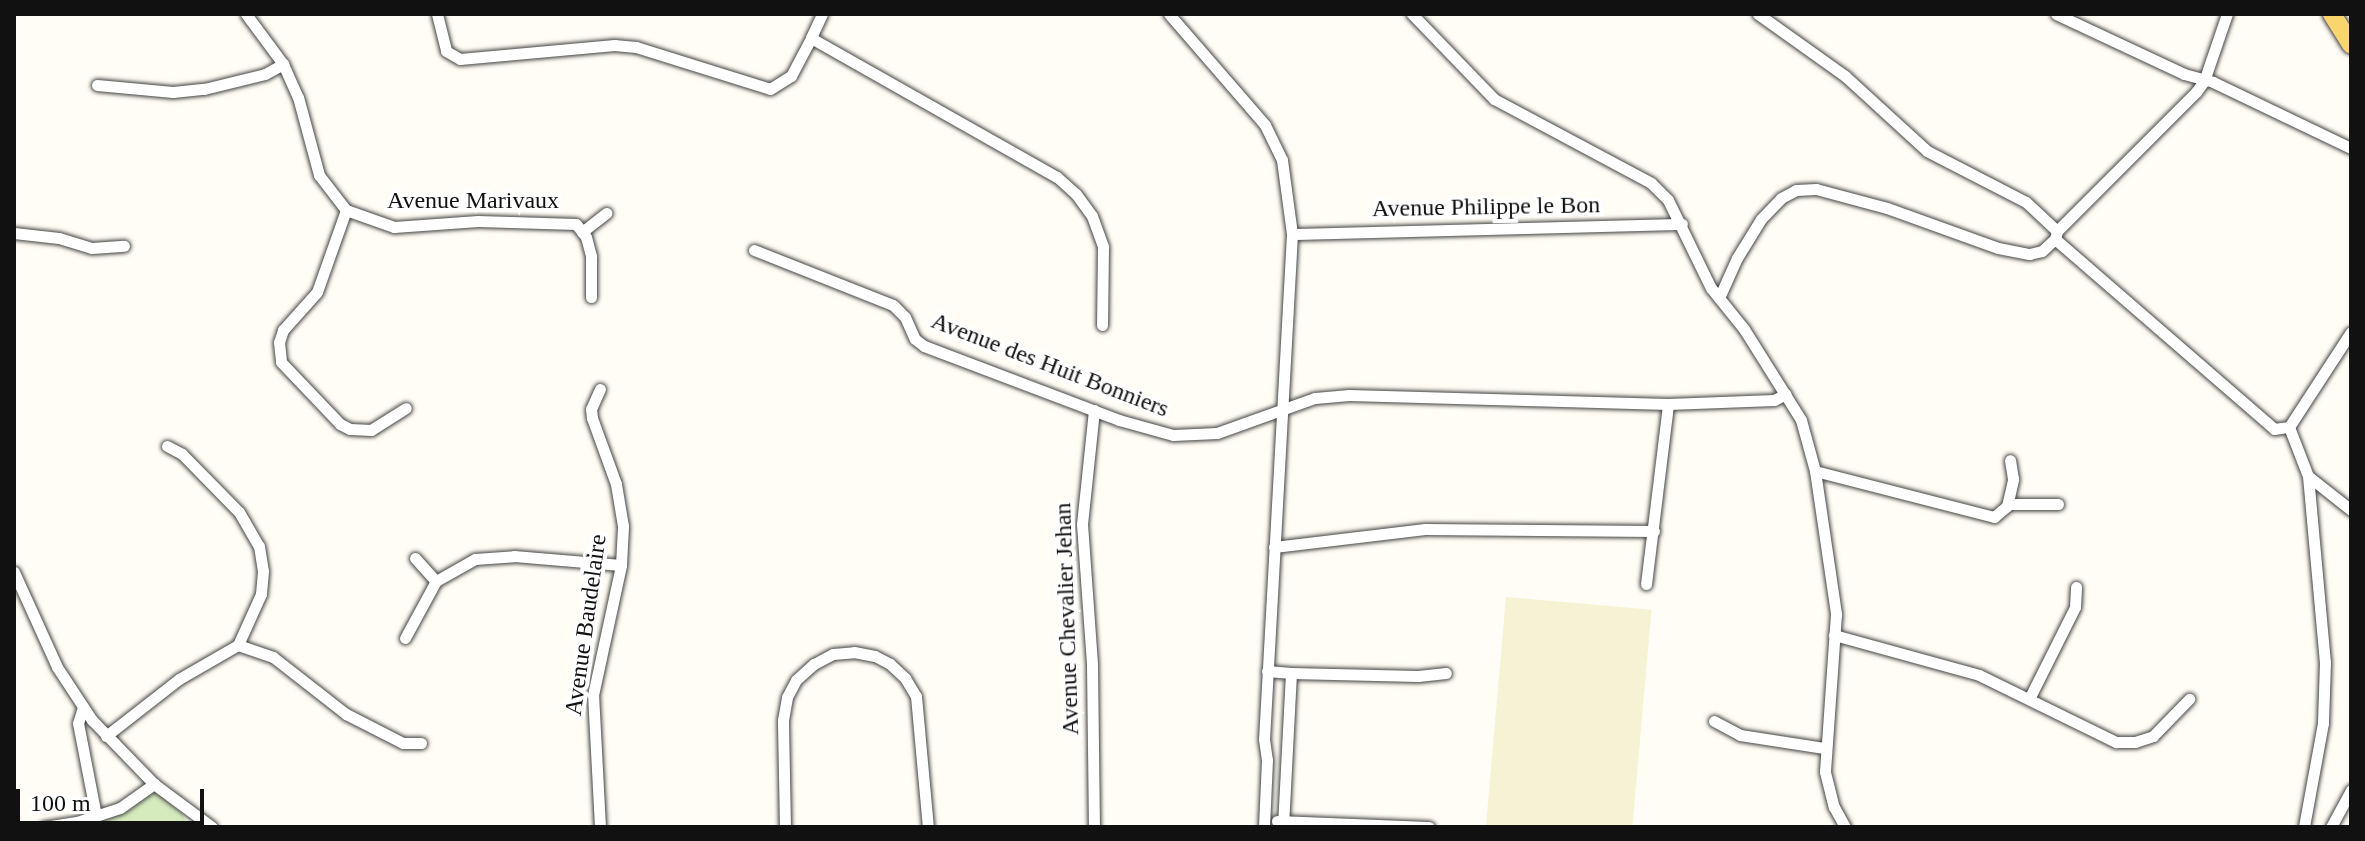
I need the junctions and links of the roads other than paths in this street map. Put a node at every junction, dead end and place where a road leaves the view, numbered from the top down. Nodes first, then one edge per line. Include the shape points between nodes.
1 (246, 14) edge
2 (437, 14) edge
3 (822, 14) edge
4 (1169, 14) edge
5 (1412, 14) edge
6 (1758, 14) edge
7 (2056, 14) edge
8 (2227, 14) edge
9 (2332, 14) edge
10 (811, 38) junction
11 (2351, 45) edge
12 (283, 64) junction
13 (2204, 81) junction
14 (97, 85) dead end
15 (2351, 148) edge
16 (346, 210) junction
17 (606, 213) dead end
18 (1682, 224) junction
19 (582, 232) junction
20 (14, 233) edge
21 (1292, 234) junction
22 (2056, 235) junction
23 (124, 246) dead end
24 (754, 250) dead end
25 (591, 297) dead end
26 (1719, 298) junction
27 (1102, 325) dead end
28 (2351, 332) edge
29 (600, 389) dead end
30 (1786, 394) junction
31 (1668, 404) junction
32 (406, 408) dead end
33 (1283, 408) junction
34 (1094, 410) junction
35 (2289, 427) junction
36 (167, 446) dead end
37 (2010, 460) dead end
38 (1815, 471) junction
39 (2308, 476) junction
40 (2008, 504) junction
41 (2058, 504) dead end
42 (2351, 510) edge
43 (1654, 531) junction
44 (1274, 547) junction
45 (415, 558) dead end
46 (621, 565) junction
47 (14, 572) edge
48 (436, 581) junction
49 (1646, 584) dead end
50 (2076, 587) dead end
51 (1834, 635) junction
52 (405, 638) dead end
53 (238, 645) junction
54 (1267, 671) junction
55 (1291, 673) junction
56 (1446, 673) dead end
57 (2029, 699) junction
58 (2189, 699) dead end
59 (83, 707) junction
60 (1714, 721) dead end
61 (106, 736) junction
62 (421, 743) dead end
63 (1824, 748) junction
64 (154, 784) junction
65 (2351, 790) edge
66 (96, 816) junction
67 (1264, 824) edge
68 (1283, 824) edge
69 (44, 827) edge
70 (212, 827) edge
71 (600, 827) edge
72 (785, 827) edge
73 (928, 827) edge
74 (1094, 827) edge
75 (1429, 827) edge
76 (1845, 827) edge
77 (2304, 827) edge
78 (2331, 827) edge

1 - 12 street
2 - 10 street via 446,51 460,59 625,46 770,89 791,76
3 - 10 street
4 - 21 street via 1265,125 1282,160
5 - 18 street via 1494,99 1651,183
6 - 22 street via 1845,76 1927,151 2018,197
7 - 13 street
8 - 13 street
9 - 11 main road
10 - 27 street via 1057,177 1076,194 1101,239
12 - 14 street via 265,74 204,89 173,92
12 - 16 street via 298,97 319,175
13 - 15 street
13 - 22 street
16 - 19 street, Avenue Marivaux via 394,227 562,221 576,224
16 - 32 street via 317,292 283,330 281,362 350,429 371,430
17 - 19 street, Avenue Marivaux
18 - 21 street, Avenue Philippe le Bon
18 - 26 street
19 - 25 street, Avenue Marivaux via 591,256
20 - 23 street via 92,248
21 - 33 street
22 - 26 street via 2042,251 2029,254 1887,208 1816,189 1796,190 1761,219
22 - 35 street via 2274,429
24 - 34 street, Avenue des Huit Bonniers via 893,305 924,346
26 - 30 street
28 - 35 street
29 - 46 street, Avenue Baudelaire via 592,418 621,503
30 - 31 street, Avenue des Huit Bonniers via 1774,400
30 - 38 street via 1801,420
31 - 33 street, Avenue des Huit Bonniers via 1349,395
31 - 43 street
33 - 34 street, Avenue des Huit Bonniers via 1230,429 1196,435 1173,435
33 - 44 street
34 - 74 street, Avenue Chevalier Jehan via 1082,524 1093,680
35 - 39 street
36 - 53 street via 182,454 239,512 259,546 261,594
37 - 40 street
38 - 40 street via 1987,517 1998,515
38 - 51 street via 1836,614
39 - 42 street
39 - 77 street via 2325,662 2323,723
40 - 41 street
43 - 44 street via 1425,529
43 - 49 street
44 - 54 street
45 - 48 street
46 - 48 street via 490,556 464,563
46 - 71 street, Avenue Baudelaire via 593,695
47 - 59 street via 57,667
48 - 52 street
50 - 57 street via 2075,607
51 - 57 street via 1979,675
51 - 63 street
53 - 61 street via 179,679
53 - 62 street via 273,657 346,714 403,743
54 - 55 street
54 - 67 street
55 - 56 street
55 - 68 street
57 - 58 street via 2126,743 2153,736
59 - 61 street
59 - 66 street via 78,723
60 - 63 street via 1740,735
61 - 64 street
63 - 76 street via 1827,783
64 - 66 street via 120,808
64 - 70 street
65 - 78 street
66 - 69 street
67 - 68 street
68 - 75 street
72 - 73 street via 787,697 814,664 833,654 854,652 890,664 916,696

